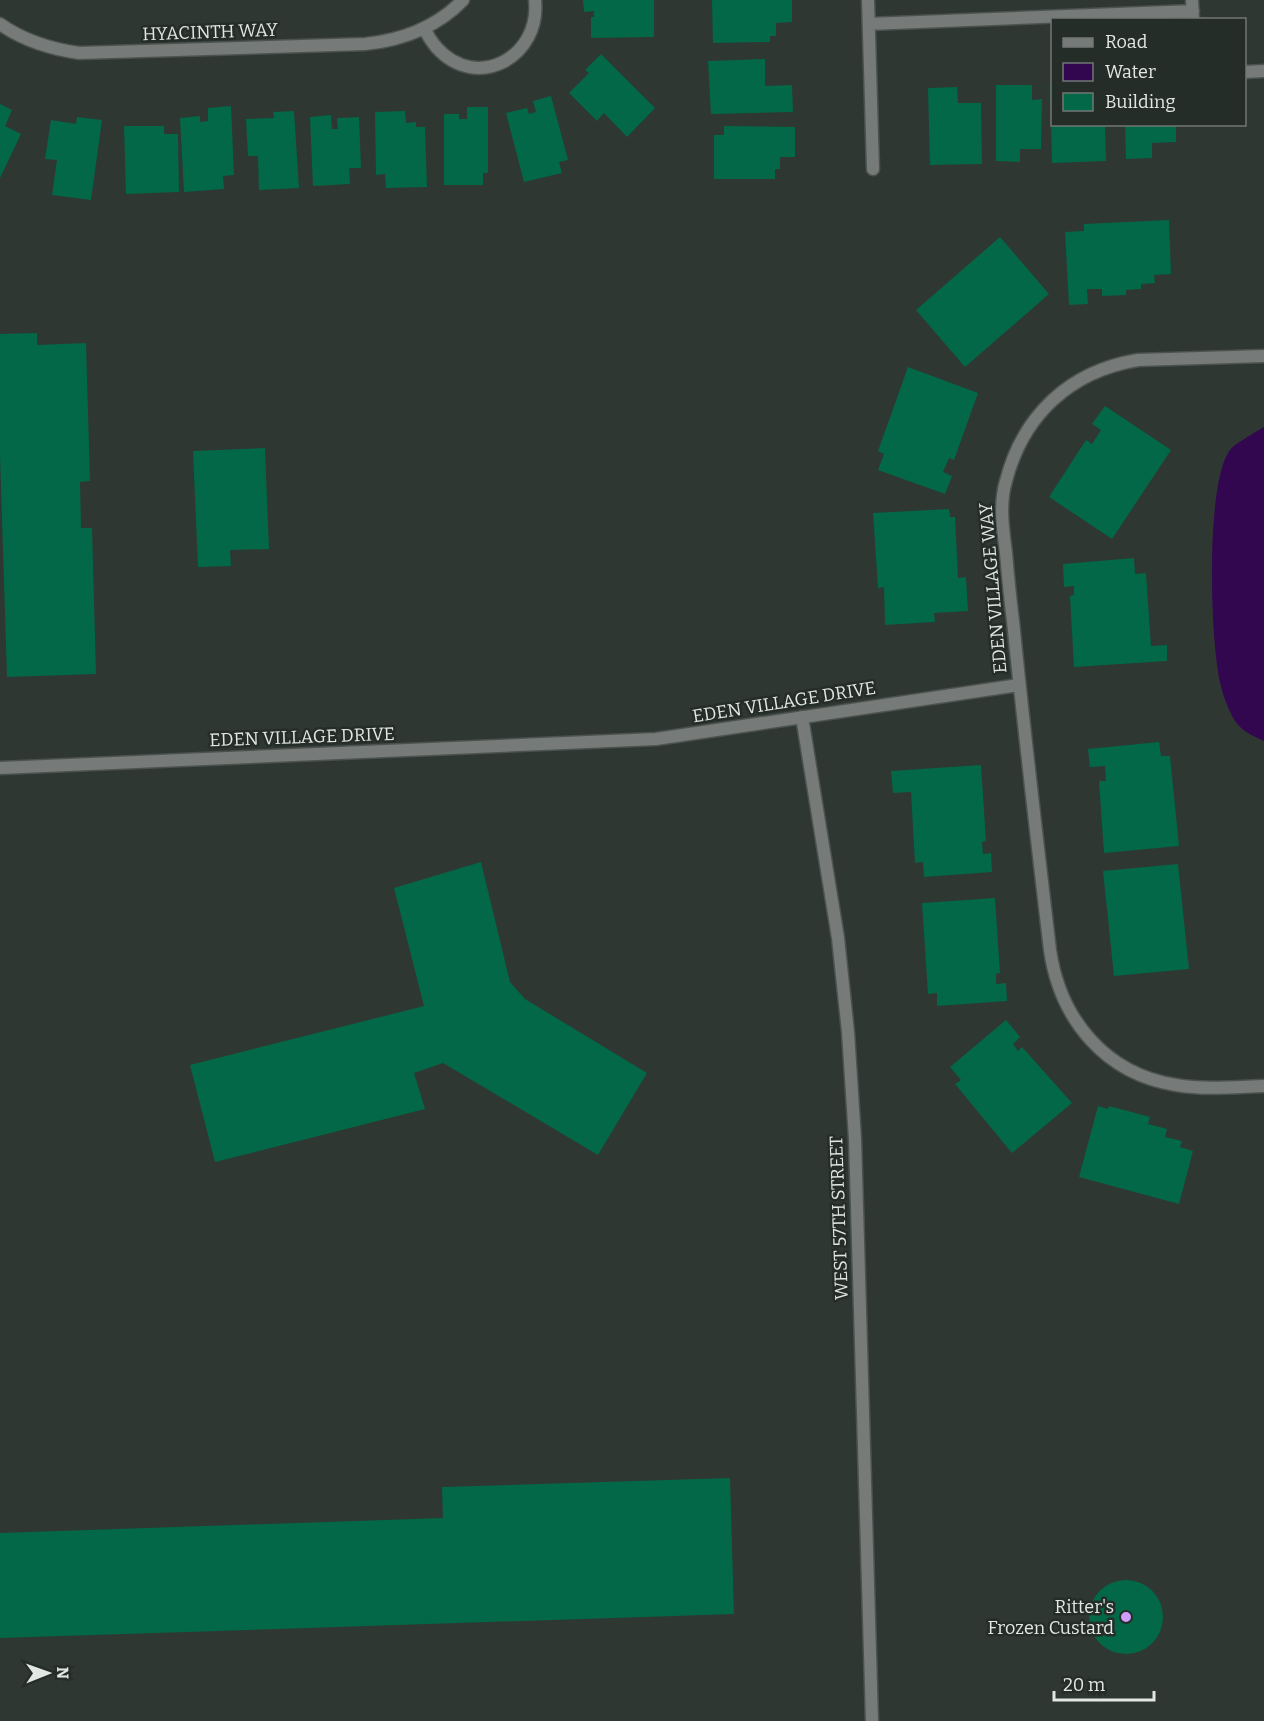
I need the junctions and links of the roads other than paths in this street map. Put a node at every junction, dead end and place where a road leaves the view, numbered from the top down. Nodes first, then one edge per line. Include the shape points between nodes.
1 (463, 0) edge
2 (536, 0) edge
3 (868, 0) edge
4 (1192, 10) edge
5 (0, 24) edge
6 (869, 24) junction
7 (425, 29) junction
8 (1264, 71) edge
9 (1246, 72) edge
10 (873, 169) dead end
11 (1264, 356) edge
12 (1019, 685) junction
13 (802, 717) junction
14 (0, 768) edge
15 (1264, 1086) edge
16 (872, 1721) edge

1 - 7 street, HYACINTH WAY
2 - 7 street via 529,38 509,60 494,66 471,67 448,59 428,38
3 - 6 street
4 - 6 street
5 - 7 street, HYACINTH WAY via 49,47 97,54 364,44
6 - 10 street
8 - 9 street
11 - 12 street, EDEN VILLAGE WAY via 1120,363 1090,374 1065,390 1030,424 1015,452 1003,498
12 - 13 street, EDEN VILLAGE DRIVE
12 - 15 street via 1052,966 1078,1026 1114,1060 1157,1081 1190,1087
13 - 14 street, EDEN VILLAGE DRIVE via 656,739
13 - 16 street, WEST 57TH STREET via 838,938 848,1032

